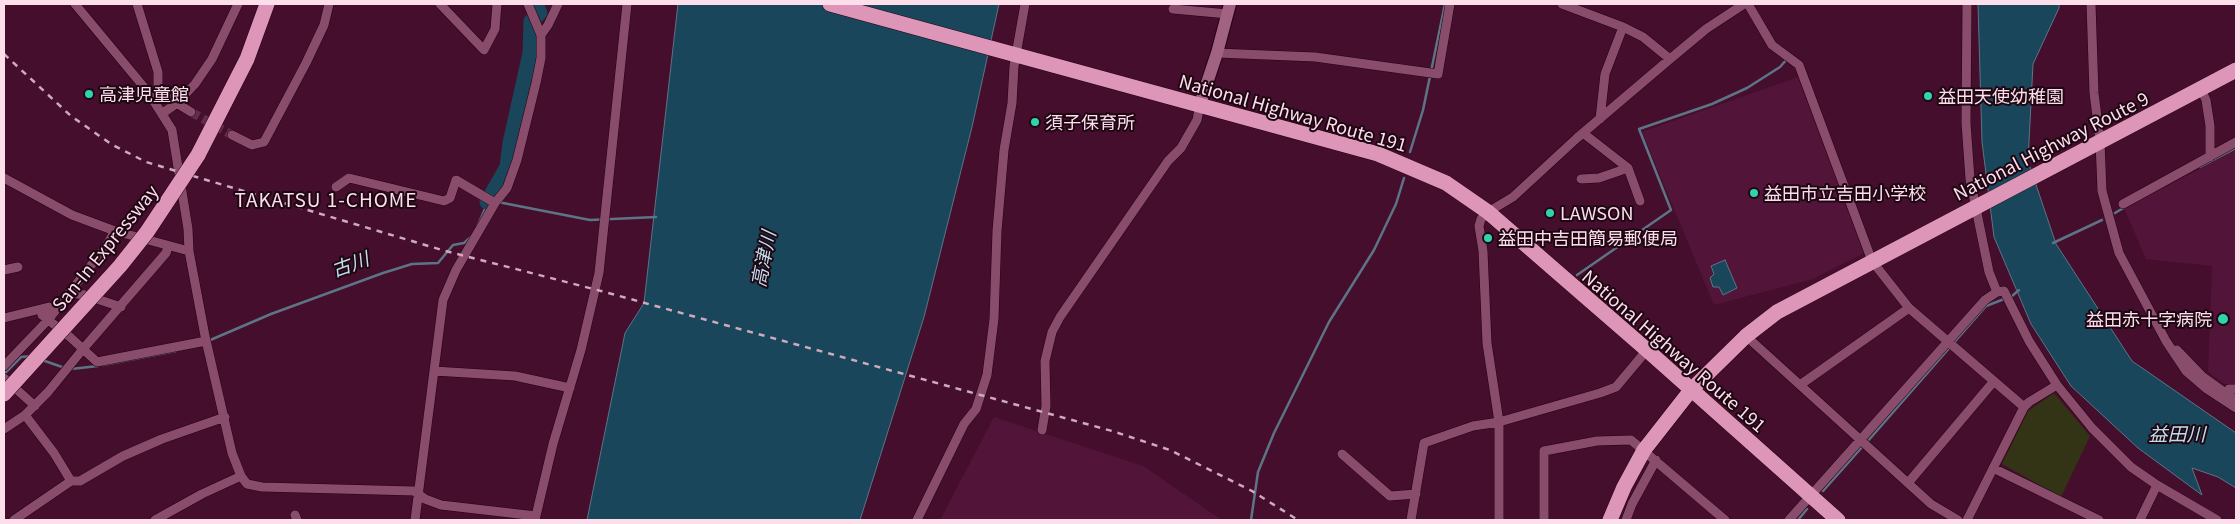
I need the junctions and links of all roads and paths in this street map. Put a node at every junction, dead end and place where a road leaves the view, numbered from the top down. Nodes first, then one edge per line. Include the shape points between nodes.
1 (75, 4) edge
2 (137, 4) edge
3 (238, 4) edge
4 (260, 4) edge
5 (267, 4) edge
6 (329, 4) edge
7 (440, 4) edge
8 (497, 4) edge
9 (528, 4) edge
10 (558, 4) edge
11 (627, 4) edge
12 (830, 4) edge
13 (1025, 4) edge
14 (1450, 4) edge
15 (1562, 4) edge
16 (1746, 4) edge
17 (1967, 4) edge
18 (2091, 4) edge
19 (1229, 9) edge
20 (1173, 10) dead end
21 (1624, 27) junction
22 (540, 35) junction
23 (1015, 53) junction
24 (1217, 53) junction
25 (1670, 59) junction
26 (2236, 70) edge
27 (2201, 89) junction
28 (177, 103) junction
29 (1200, 104) junction
30 (191, 112) tunnel mouth
31 (163, 114) junction
32 (1600, 119) junction
33 (1583, 133) junction
34 (232, 135) tunnel mouth
35 (2236, 142) edge
36 (2097, 143) junction
37 (194, 154) junction
38 (2210, 156) junction
39 (1628, 168) junction
40 (4, 178) edge
41 (1581, 179) dead end
42 (336, 187) dead end
43 (1640, 202) dead end
44 (495, 203) junction
45 (2123, 204) dead end
46 (1977, 205) junction
47 (1488, 212) junction
48 (115, 231) junction
49 (168, 247) junction
50 (189, 251) junction
51 (1872, 261) junction
52 (18, 267) dead end
53 (4, 270) edge
54 (1997, 292) junction
55 (70, 293) junction
56 (121, 307) junction
57 (1909, 308) junction
58 (4, 318) edge
59 (48, 320) junction
60 (1746, 336) junction
61 (206, 341) junction
62 (2166, 341) junction
63 (1949, 343) junction
64 (83, 348) junction
65 (1647, 350) junction
66 (4, 366) edge
67 (434, 371) junction
68 (4, 378) edge
69 (1994, 381) junction
70 (4, 385) edge
71 (1800, 385) junction
72 (2057, 386) junction
73 (570, 388) junction
74 (2236, 389) edge
75 (1691, 390) junction
76 (4, 394) edge
77 (2226, 394) junction
78 (2236, 402) edge
79 (35, 406) junction
80 (2024, 407) junction
81 (2236, 408) edge
82 (25, 415) junction
83 (224, 417) junction
84 (1498, 422) junction
85 (4, 430) edge
86 (1042, 430) dead end
87 (1861, 441) junction
88 (1342, 454) dead end
89 (1650, 455) junction
90 (1993, 468) junction
91 (241, 476) junction
92 (71, 481) junction
93 (1908, 483) junction
94 (2157, 485) junction
95 (418, 493) junction
96 (1416, 494) junction
97 (1809, 496) junction
98 (535, 518) edge
99 (14, 520) edge
100 (155, 520) edge
101 (415, 520) edge
102 (917, 520) edge
103 (1411, 520) edge
104 (1499, 520) edge
105 (1544, 520) edge
106 (1610, 520) edge
107 (1626, 520) edge
108 (1725, 520) edge
109 (1789, 520) edge
110 (1838, 520) edge
111 (1958, 520) edge
112 (1967, 520) edge
113 (2099, 520) edge
114 (2140, 520) edge
115 (2216, 520) edge

1 - 31 street
2 - 28 street via 158,72 160,93
3 - 28 street via 212,59
4 - 37 highway, San-In Expressway via 241,54
5 - 37 highway, San-In Expressway via 247,59
6 - 34 street via 324,25 264,142 252,145
7 - 8 street via 484,50 495,29
9 - 22 street
10 - 22 street
11 - 73 street via 599,273
12 - 23 highway, National Highway Route 191
13 - 23 street
14 - 24 street via 1438,74 1315,57
15 - 21 street
16 - 25 street via 1706,29
16 - 51 street via 1772,45 1799,65
17 - 46 street via 1966,124 1970,178
18 - 36 street
19 - 20 street
19 - 24 main road
21 - 25 street
21 - 32 street via 1605,74
22 - 44 street via 541,58 517,160 507,188
23 - 29 highway, National Highway Route 191
23 - 102 street via 997,231 994,319 987,375 976,408 964,424
24 - 29 main road
25 - 32 street
26 - 27 highway, National Highway Route 9
27 - 36 highway, National Highway Route 9
27 - 38 street via 2210,126
28 - 30 street
28 - 31 street
29 - 47 highway, National Highway Route 191 via 1378,154 1446,183
29 - 86 street via 1197,120 1181,148 1168,161 1052,332 1045,361 1046,406
31 - 50 street via 172,130 176,147
32 - 33 street
33 - 39 street
33 - 47 street via 1513,197
35 - 38 street
36 - 46 highway, National Highway Route 9
36 - 62 street via 2102,191 2119,253
37 - 70 highway, San-In Expressway via 114,262
37 - 76 highway, San-In Expressway, bridge via 147,232
38 - 45 street
39 - 41 street via 1599,178
39 - 43 street
40 - 48 street via 72,215
42 - 44 street via 349,178 444,201 450,198 456,180
44 - 67 street via 448,287 439,320
46 - 51 highway, National Highway Route 9
46 - 54 street
47 - 65 highway, National Highway Route 191
47 - 84 street via 1481,218 1480,226 1487,343
48 - 49 street
48 - 55 street
49 - 50 street
49 - 56 street
50 - 61 street
51 - 57 street
51 - 60 highway, National Highway Route 9 via 1777,312
52 - 53 street
54 - 63 street via 1985,300
54 - 72 street via 2004,291 2028,341
55 - 56 street
55 - 59 street
56 - 64 street
57 - 63 street
57 - 71 street
58 - 59 street via 49,307 42,316
59 - 64 street
59 - 66 street
60 - 71 street
60 - 75 highway, National Highway Route 9
61 - 64 street via 97,362
61 - 83 street
62 - 77 street
62 - 81 street via 2186,371
63 - 69 street
63 - 87 street
64 - 79 street
65 - 75 highway, National Highway Route 191
65 - 84 street via 1616,386
67 - 73 street via 515,376
67 - 95 street
68 - 79 street
69 - 80 street
69 - 93 street
71 - 87 street
72 - 80 street
72 - 94 street via 2108,446
73 - 98 street
74 - 77 street via 2229,389
75 - 89 highway, National Highway Route 9
75 - 97 highway, National Highway Route 191
77 - 78 street
79 - 82 street
80 - 90 street
82 - 85 street
82 - 92 street
83 - 91 street
83 - 92 street via 162,439 123,456 80,481
84 - 96 street via 1472,426 1424,444
84 - 104 street
87 - 93 street
87 - 97 street
88 - 96 street via 1390,496
89 - 105 street via 1631,440 1597,441 1544,451
89 - 106 highway, National Highway Route 9 via 1624,487
89 - 107 street
89 - 108 street
90 - 112 street
90 - 113 street
91 - 95 street via 247,484 262,487 380,488
91 - 100 street
92 - 99 street
93 - 111 street via 1930,504
94 - 114 street
94 - 115 street
95 - 98 street via 426,500 441,505
95 - 101 street
96 - 103 street
97 - 109 street
97 - 110 highway, National Highway Route 191

